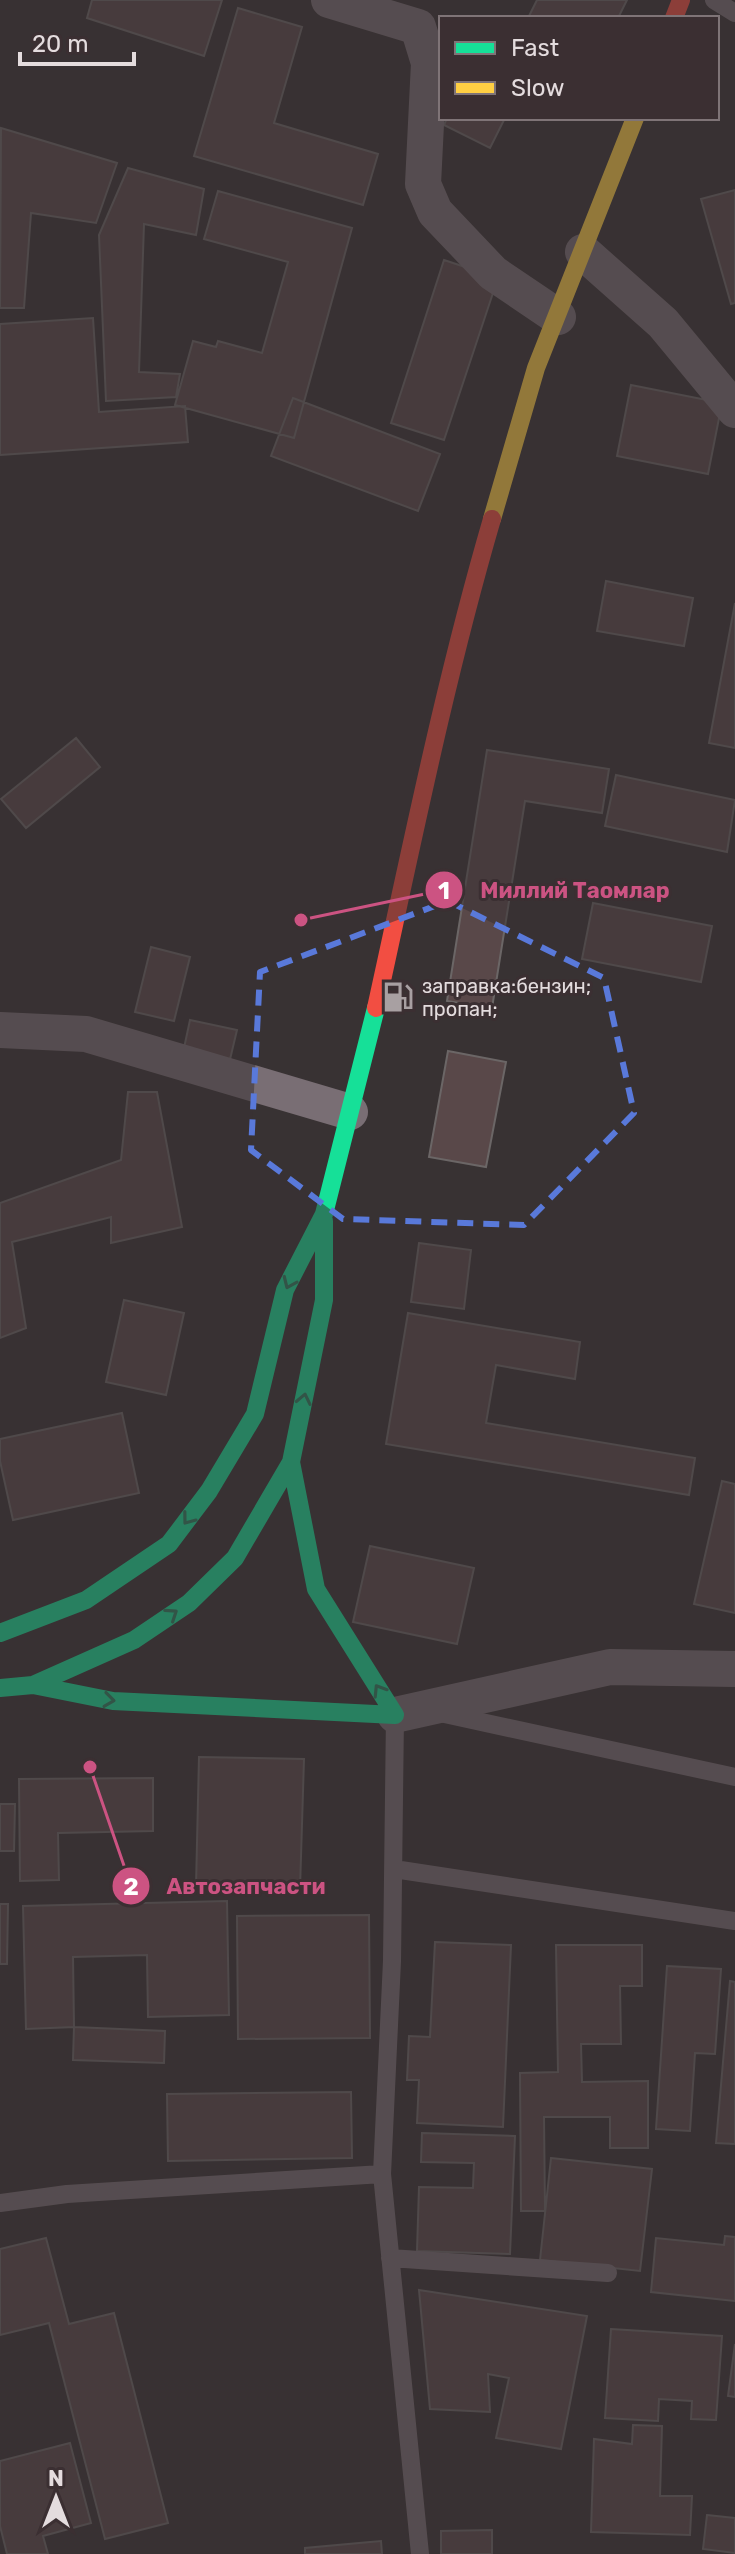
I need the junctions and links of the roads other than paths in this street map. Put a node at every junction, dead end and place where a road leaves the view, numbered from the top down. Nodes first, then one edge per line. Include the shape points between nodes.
1 (329, 0) edge
2 (714, 0) edge
3 (735, 13) edge
4 (634, 120) edge
5 (583, 252) junction
6 (558, 317) junction
7 (735, 410) edge
8 (0, 1030) edge
9 (350, 1112) junction
10 (324, 1214) junction
11 (291, 1462) junction
12 (0, 1633) edge
13 (735, 1669) edge
14 (33, 1685) junction
15 (0, 1688) edge
16 (395, 1715) junction
17 (735, 1777) edge
18 (394, 1869) junction
19 (735, 1921) edge
20 (382, 2174) junction
21 (0, 2203) edge
22 (390, 2258) junction
23 (608, 2273) dead end
24 (420, 2554) edge

1 - 6 street via 418,27 429,63 423,184 435,212 493,273
2 - 3 lane
4 - 5 main road
5 - 6 main road
5 - 7 street via 663,323
6 - 9 main road via 536,368 475,577
8 - 9 street via 86,1034
9 - 10 main road
11 -> 10 main road via 324,1300
10 -> 12 main road via 285,1290 255,1414 209,1491 169,1544 86,1600
14 -> 11 main road via 134,1640 189,1603 235,1558
16 -> 11 main road via 316,1589
13 - 16 street via 610,1667
14 - 15 main road
14 -> 16 main road via 113,1701
16 - 17 lane via 423,1709
16 - 18 lane
18 - 19 lane
18 - 20 lane
20 - 21 lane
20 - 22 lane
22 - 23 lane
22 - 24 lane

